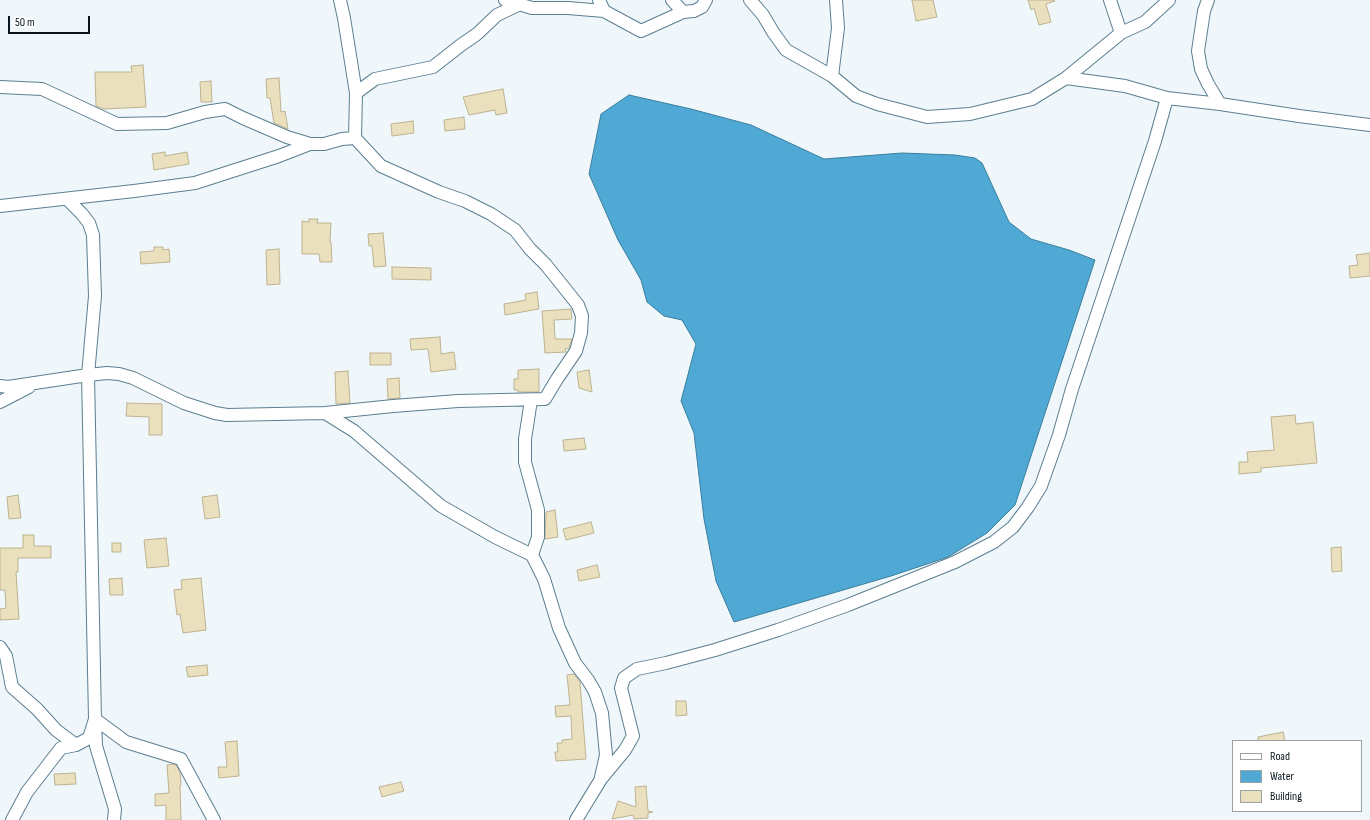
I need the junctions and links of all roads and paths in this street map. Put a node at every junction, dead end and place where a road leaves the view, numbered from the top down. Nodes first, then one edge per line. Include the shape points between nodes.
1 (340, 0) edge
2 (505, 0) edge
3 (672, 0) edge
4 (706, 0) edge
5 (750, 0) edge
6 (836, 0) edge
7 (1110, 0) edge
8 (1169, 0) edge
9 (1208, 0) edge
10 (520, 4) junction
11 (601, 6) edge
12 (683, 12) junction
13 (1121, 34) junction
14 (832, 76) junction
15 (1066, 78) junction
16 (0, 87) edge
17 (356, 93) junction
18 (1167, 98) junction
19 (1220, 104) junction
20 (1370, 125) edge
21 (354, 138) junction
22 (310, 144) junction
23 (66, 199) junction
24 (0, 206) edge
25 (88, 375) junction
26 (37, 383) junction
27 (0, 386) edge
28 (531, 400) junction
29 (0, 402) edge
30 (325, 413) junction
31 (532, 556) junction
32 (0, 647) edge
33 (95, 719) junction
34 (76, 745) junction
35 (601, 779) junction
36 (12, 820) edge
37 (114, 820) edge
38 (214, 820) edge
39 (576, 820) edge

1 - 17 street
2 - 10 street
3 - 12 street
4 - 12 street via 702,7
5 - 14 street via 786,50
6 - 14 street via 838,28
7 - 13 street
8 - 13 street via 1146,22
9 - 19 street via 1198,51 1201,69
10 - 11 street via 532,8
10 - 17 street via 497,15 477,34 433,66 375,79
11 - 12 street via 641,31
13 - 15 street
14 - 15 street via 856,96 877,104 928,116 970,114 1032,99
15 - 18 street via 1125,86
16 - 22 street via 42,89 117,124 167,123 225,109 287,137
17 - 21 street
18 - 19 street
18 - 35 street via 1056,442 1040,486 1013,527 994,542 955,562 848,605 722,648 637,670 624,678 621,688 633,736
19 - 20 street
21 - 22 street
21 - 28 street via 381,166 465,201 515,230 578,305 582,316 576,352 545,399
22 - 23 street via 195,183
23 - 24 street
23 - 25 street via 89,223 93,235 95,296
25 - 26 street
25 - 30 street via 107,373 134,378 184,403 227,415
25 - 33 street
26 - 27 street
26 - 29 street
28 - 30 street via 458,400
28 - 31 street via 525,439 525,462 538,510 538,537
30 - 31 street via 354,431 441,506
31 - 35 street via 544,579 559,628 575,663 595,692 602,713 606,755
32 - 34 street via 6,656 12,687 56,730
33 - 34 street via 89,738
33 - 37 street via 96,746 115,809
33 - 38 street via 126,742 181,759
34 - 36 street via 61,748 27,792
35 - 39 street

